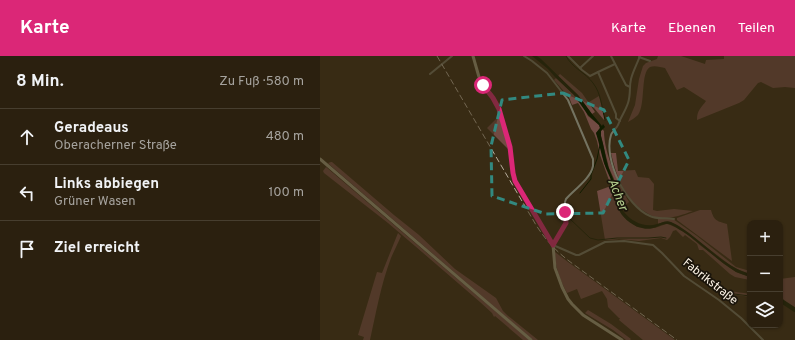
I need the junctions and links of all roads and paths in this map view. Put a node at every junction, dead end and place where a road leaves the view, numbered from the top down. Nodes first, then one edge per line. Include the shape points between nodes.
1 (452, 56) edge
2 (473, 56) edge
3 (524, 56) edge
4 (568, 56) edge
5 (593, 56) edge
6 (612, 56) edge
7 (640, 56) edge
8 (650, 61) dead end
9 (615, 64) junction
10 (580, 68) junction
11 (598, 72) junction
12 (430, 74) dead end
13 (630, 87) junction
14 (616, 114) junction
15 (622, 117) junction
16 (620, 121) junction
17 (320, 159) edge
18 (674, 219) dead end
19 (553, 245) junction
20 (531, 340) edge
21 (622, 340) edge
22 (762, 340) edge

1 - 12 street
2 - 19 street via 482,84 499,109 510,147 515,181
3 - 19 street via 546,73 568,100 593,159 591,172 566,199 566,223
4 - 10 street
5 - 10 street
6 - 9 street
7 - 8 street
7 - 13 street via 630,80
9 - 11 street
9 - 13 street via 626,85
10 - 11 street via 590,76
11 - 14 street
13 - 15 street via 627,108
14 - 15 street
14 - 16 street
15 - 16 street
16 - 18 street via 611,133 610,154 622,188 644,213 657,219
17 - 20 street
19 - 21 street via 556,273 572,304 583,315
19 - 22 street, Fabrikstraße via 579,255 605,242 653,244 684,276 741,318

